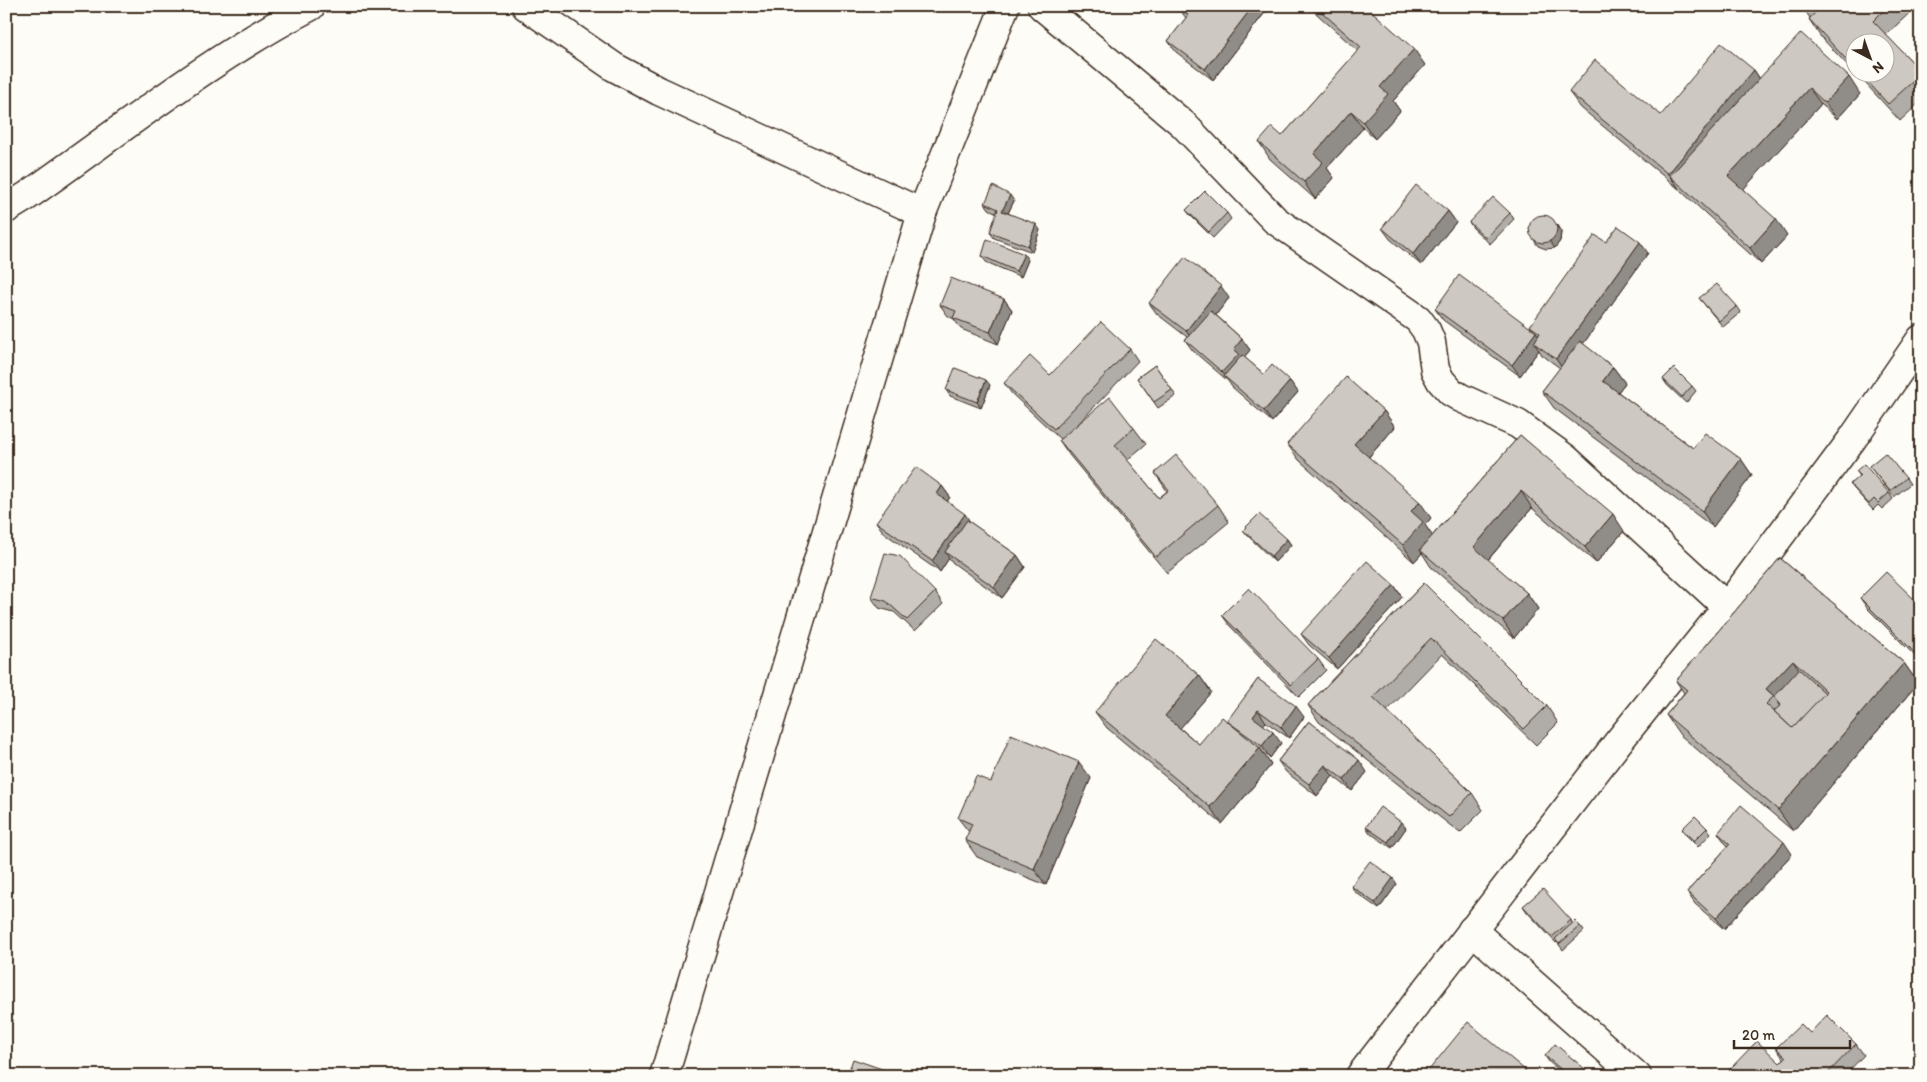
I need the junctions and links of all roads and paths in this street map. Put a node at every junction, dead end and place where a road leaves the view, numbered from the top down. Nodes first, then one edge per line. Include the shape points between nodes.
1 (311, 6) edge
2 (526, 6) edge
3 (1005, 6) edge
4 (1042, 6) edge
5 (6, 209) edge
6 (922, 213) junction
7 (1921, 339) edge
8 (1727, 607) junction
9 (1472, 930) junction
10 (664, 1076) edge
11 (1360, 1076) edge
12 (1637, 1076) edge

1 - 5 street via 211,66
2 - 6 street via 614,67 659,91
3 - 6 street
4 - 8 street via 1183,124 1275,220 1418,319 1432,342 1435,370 1451,392 1518,424 1565,458
6 - 10 street
7 - 8 street via 1853,438
8 - 9 street
9 - 11 street
9 - 12 street

